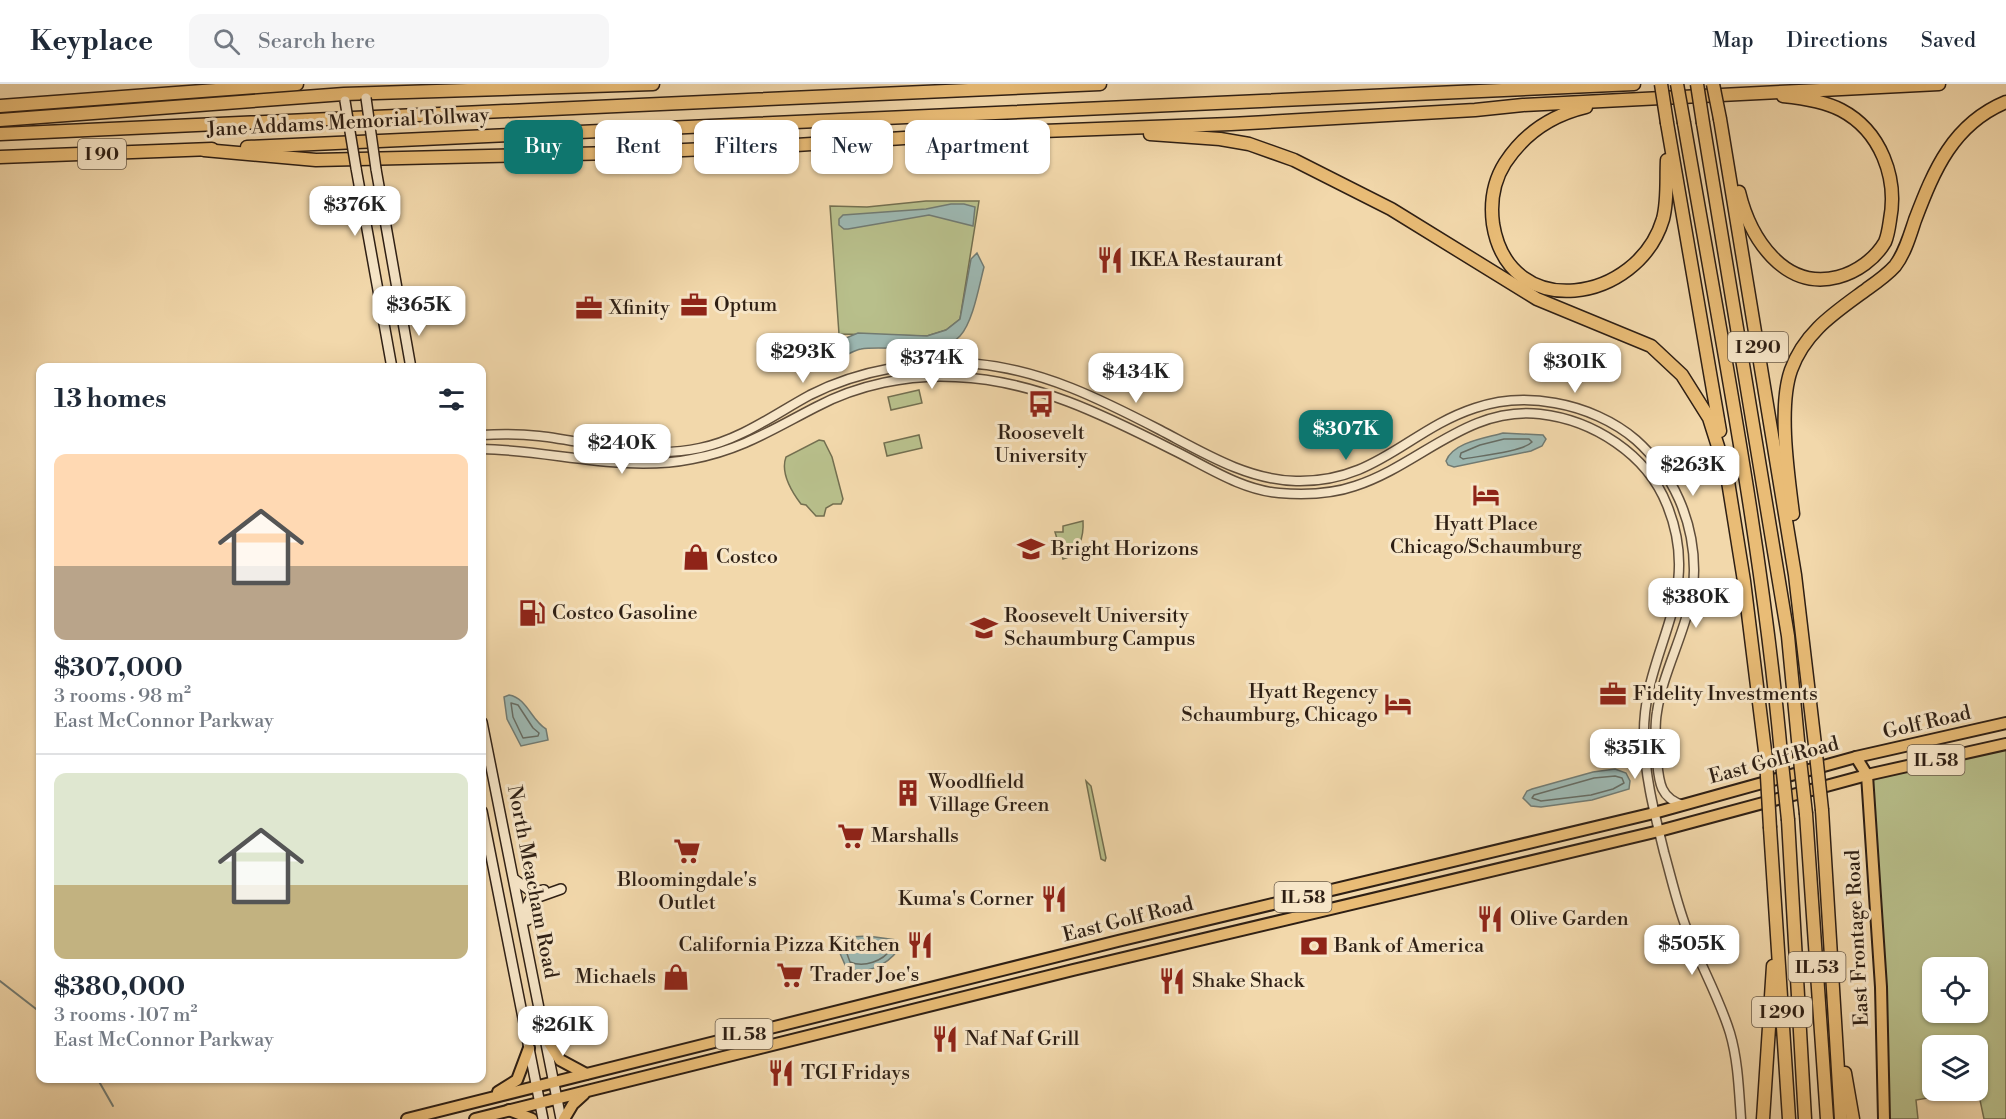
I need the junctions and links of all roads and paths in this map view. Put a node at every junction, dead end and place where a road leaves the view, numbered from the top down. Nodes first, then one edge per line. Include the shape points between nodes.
1 (297, 84) edge
2 (653, 84) edge
3 (970, 84) edge
4 (1100, 84) edge
5 (1634, 84) edge
6 (1660, 84) edge
7 (1677, 84) edge
8 (1697, 84) edge
9 (1713, 84) edge
10 (1939, 84) edge
11 (991, 89) junction
12 (365, 91) edge
13 (344, 92) edge
14 (1737, 93) junction
15 (1612, 100) junction
16 (2006, 102) edge
17 (0, 106) edge
18 (0, 120) edge
19 (1667, 129) junction
20 (1050, 131) edge
21 (0, 134) edge
22 (1050, 135) edge
23 (905, 138) edge
24 (1723, 139) junction
25 (204, 150) junction
26 (0, 157) edge
27 (391, 363) edge
28 (410, 363) edge
29 (486, 435) edge
30 (486, 449) edge
31 (1727, 476) junction
32 (1795, 575) junction
33 (2006, 723) edge
34 (486, 742) edge
35 (2006, 744) edge
36 (1856, 757) junction
37 (1867, 775) junction
38 (1683, 805) junction
39 (1654, 813) junction
40 (486, 831) edge
41 (1659, 831) junction
42 (513, 878) junction
43 (1775, 905) junction
44 (534, 978) junction
45 (1835, 1011) junction
46 (546, 1038) junction
47 (529, 1048) junction
48 (586, 1074) junction
49 (554, 1082) junction
50 (537, 1087) junction
51 (587, 1091) junction
52 (558, 1098) junction
53 (480, 1101) junction
54 (540, 1102) junction
55 (509, 1110) junction
56 (407, 1119) edge
57 (475, 1119) edge
58 (532, 1119) edge
59 (543, 1119) edge
60 (563, 1119) edge
61 (1741, 1119) edge
62 (1763, 1119) edge
63 (1789, 1119) edge
64 (1805, 1119) edge
65 (1827, 1119) edge
66 (1841, 1119) edge
67 (1853, 1119) edge
68 (1884, 1119) edge

1 - 17 highway
2 - 12 highway
3 - 11 highway
4 - 11 highway, Jane Addams Memorial Tollway / I 90
5 - 25 highway, Jane Addams Memorial Tollway / I 90
6 - 19 highway, I 290, bridge
7 - 64 highway, IL 53, bridge via 1769,634 1788,820
8 - 65 highway, IL 53, bridge via 1788,636 1806,814
9 - 24 highway, I 290, bridge
10 - 14 highway
11 - 21 highway, Jane Addams Memorial Tollway / I 90
12 - 13 highway
12 - 28 main road, bridge
13 - 18 highway
13 - 27 main road, bridge
14 - 15 highway
14 - 24 highway via 1816,102 1841,110 1866,130 1882,154 1891,178 1893,208 1885,241 1868,261 1848,274 1816,279 1787,270 1764,249 1746,215
15 - 19 highway via 1538,126 1502,169 1491,203 1495,234 1508,260 1528,279 1562,292 1587,290 1616,279 1644,255 1666,206
15 - 20 highway via 1232,124
16 - 32 highway via 1973,121 1944,154 1895,266 1820,323 1798,354 1790,372 1785,408
19 - 31 highway, I 290
22 - 31 highway via 1190,136 1249,144 1294,160 1391,209 1537,299 1651,346 1682,375 1704,409
23 - 25 highway via 615,153 316,160
24 - 32 highway, I 290
25 - 26 highway, Jane Addams Memorial Tollway / I 90
29 - 38 street via 538,436 659,453 695,449 731,439 815,393 867,374 926,364 976,364 1060,382 1215,459 1261,476 1298,481 1335,477 1368,467 1475,407 1532,400 1581,409 1622,430 1644,449 1667,476 1686,515 1694,572 1691,597 1656,715 1660,786 1672,802
30 - 39 street via 640,463 688,460 760,437 819,405 858,390 915,378 957,376 1042,391 1245,485 1277,493 1300,493 1340,490 1363,483 1479,421 1523,413 1576,422 1599,431 1639,462 1667,503 1677,537 1680,565 1676,601 1650,679 1645,710 1644,742
31 - 43 highway, I 290, bridge via 1766,759
32 - 45 highway, I 290, bridge via 1822,810
33 - 36 main road, Golf Road / IL 58
34 - 42 main road, North Meacham Road
35 - 37 main road, Golf Road / IL 58
36 - 37 main road, East Frontage Road
36 - 38 main road, East Golf Road / IL 58
37 - 41 main road, East Golf Road / IL 58
37 - 68 main road, East Frontage Road via 1881,987
38 - 39 main road, East Golf Road / IL 58
39 - 41 street
39 - 48 main road, East Golf Road / IL 58
40 - 47 main road, North Meacham Road
41 - 51 main road, East Golf Road / IL 58
41 - 61 street via 1688,933 1729,1030
42 - 44 main road, North Meacham Road
42 - 44 main road via 532,892 561,889 535,896 527,904 537,966
43 - 62 highway
43 - 63 highway, I 290
44 - 46 main road, North Meacham Road
45 - 66 highway, I 290
45 - 67 highway
46 - 48 main road via 560,1060
46 - 49 main road, North Meacham Road
47 - 50 main road, North Meacham Road
47 - 53 main road via 517,1080
48 - 49 main road, East Golf Road / IL 58
49 - 50 main road, East Golf Road / IL 58
49 - 52 main road, North Meacham Road
50 - 53 main road, East Golf Road / IL 58
50 - 54 main road, North Meacham Road
51 - 52 main road, East Golf Road / IL 58
51 - 60 main road
52 - 54 main road, East Golf Road / IL 58
52 - 60 main road, North Meacham Road
53 - 56 main road, East Golf Road / IL 58
54 - 55 main road, East Golf Road / IL 58
54 - 59 main road, North Meacham Road
55 - 57 main road, East Golf Road / IL 58
55 - 58 main road

